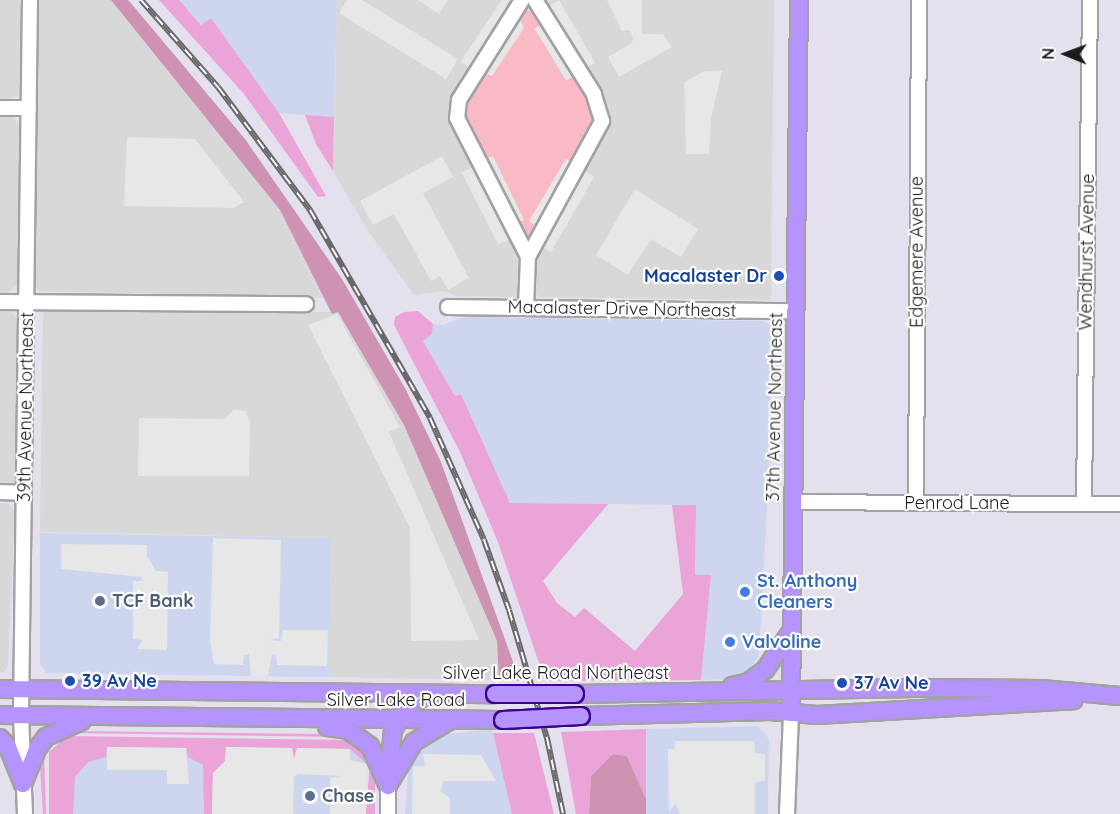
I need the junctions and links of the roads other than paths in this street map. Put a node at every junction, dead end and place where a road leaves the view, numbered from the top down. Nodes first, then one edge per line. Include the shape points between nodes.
1 (30, 0) edge
2 (522, 0) edge
3 (535, 0) edge
4 (799, 0) edge
5 (919, 0) edge
6 (1090, 0) edge
7 (0, 108) edge
8 (29, 108) junction
9 (528, 257) junction
10 (0, 302) edge
11 (27, 303) junction
12 (306, 304) dead end
13 (448, 307) dead end
14 (526, 307) junction
15 (795, 311) junction
16 (0, 492) edge
17 (24, 493) junction
18 (793, 502) junction
19 (916, 503) junction
20 (1084, 504) junction
21 (1120, 504) edge
22 (792, 629) junction
23 (0, 688) edge
24 (22, 689) junction
25 (792, 691) junction
26 (711, 692) junction
27 (431, 693) junction
28 (1116, 696) edge
29 (791, 713) junction
30 (0, 715) edge
31 (21, 715) junction
32 (95, 716) junction
33 (286, 719) junction
34 (399, 719) junction
35 (450, 720) junction
36 (0, 738) edge
37 (23, 784) junction
38 (388, 786) junction
39 (25, 814) edge
40 (388, 814) edge
41 (787, 814) edge

1 - 8 street, 39th Avenue Northeast
2 - 9 street via 459,100 457,118
3 - 9 street via 594,94 602,121
4 - 15 main road, 37th Avenue Northeast
5 - 19 street, Edgemere Avenue
6 - 20 street, Wendhurst Avenue
7 - 8 street
8 - 11 street, 39th Avenue Northeast
9 - 14 street
10 - 11 street
11 - 12 street
11 - 17 street, 39th Avenue Northeast
13 - 14 street, Macalaster Drive Northeast
14 - 15 street, Macalaster Drive Northeast
15 - 18 main road, 37th Avenue Northeast
16 - 17 street
17 - 24 street, 39th Avenue Northeast
18 - 19 street, Penrod Lane
18 - 22 main road, 37th Avenue Northeast
19 - 20 street, Penrod Lane
20 - 21 street, Penrod Lane
22 - 25 main road, 37th Avenue Northeast
22 - 26 main road via 760,675
23 - 24 main road, Silver Lake Road Northeast
24 - 27 main road, Silver Lake Road Northeast
24 - 31 street, 39th Avenue Northeast
25 - 26 main road, Silver Lake Road Northeast
25 - 28 main road, Silver Lake Road Northeast via 1041,689
25 - 29 main road, 37th Avenue Northeast
26 - 27 main road, Silver Lake Road Northeast, bridge
27 - 34 main road via 407,706
28 - 29 main road, Silver Lake Road Northeast via 1031,704
29 - 35 main road, Silver Lake Road, bridge
29 - 41 street, 37th Avenue Northeast
30 - 31 main road, Silver Lake Road
31 - 32 main road, Silver Lake Road
31 - 37 street, 39th Avenue Northeast
32 - 33 main road, Silver Lake Road
32 - 37 main road via 60,727 46,737
33 - 34 main road, Silver Lake Road
33 - 38 main road via 348,730 362,739 377,757
34 - 35 main road, Silver Lake Road
34 - 38 main road via 390,739
35 - 38 main road via 414,742
36 - 37 main road via 8,747
37 - 39 street, 39th Avenue Northeast
38 - 40 street

